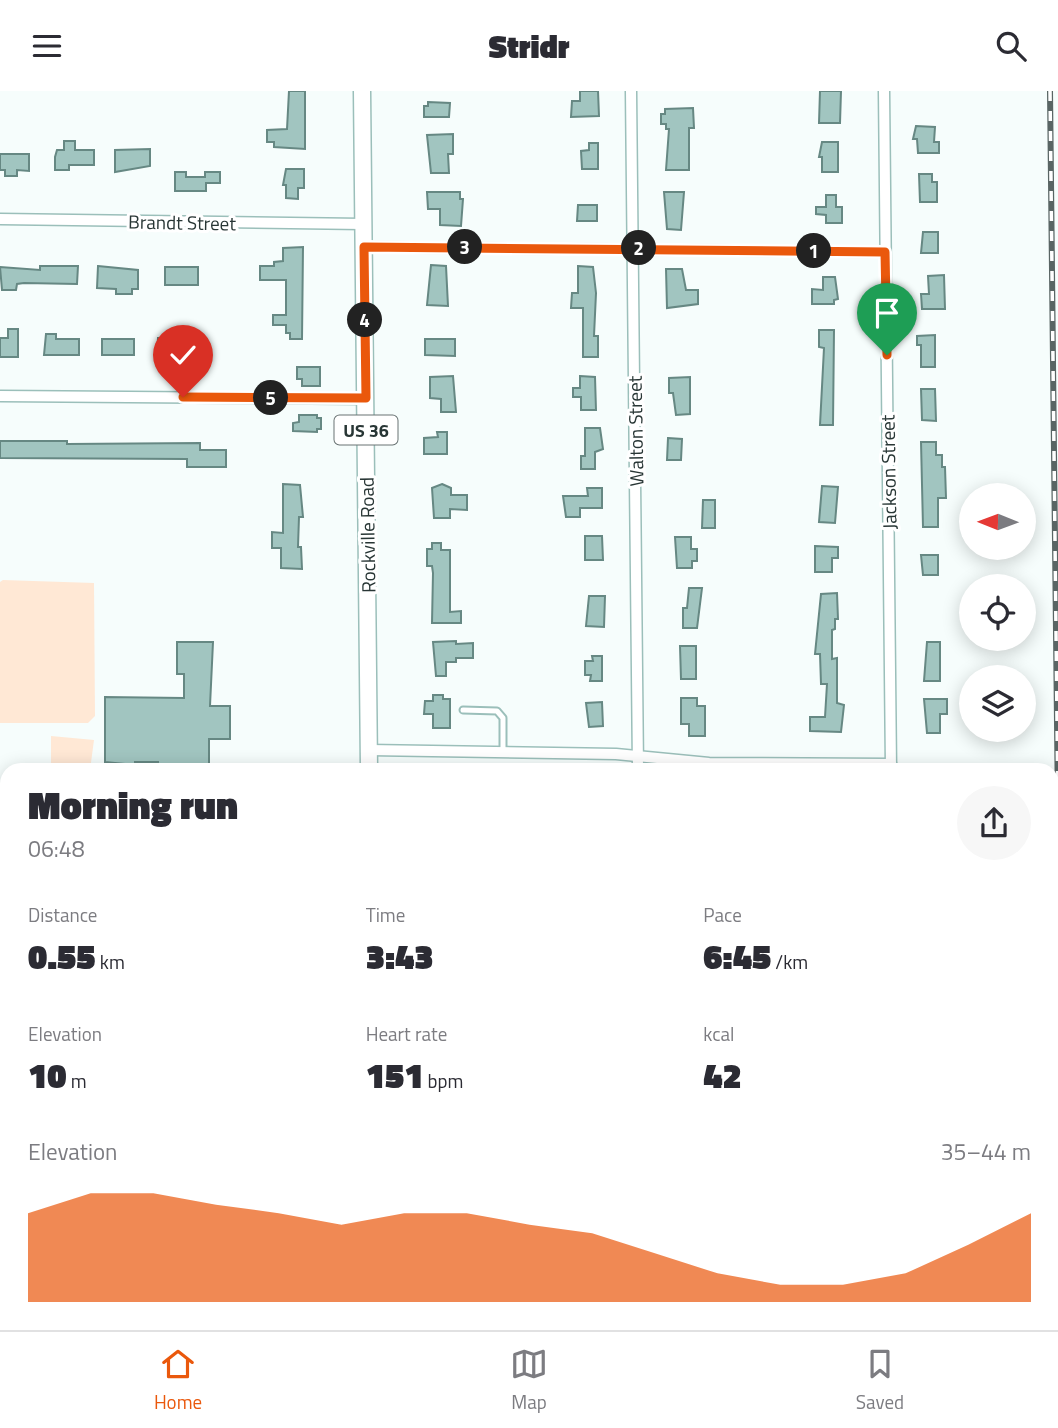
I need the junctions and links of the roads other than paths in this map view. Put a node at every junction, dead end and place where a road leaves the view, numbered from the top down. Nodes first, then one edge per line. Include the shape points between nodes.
1 (362, 91) edge
2 (631, 91) edge
3 (884, 91) edge
4 (0, 219) edge
5 (363, 224) junction
6 (364, 247) junction
7 (633, 248) junction
8 (885, 252) junction
9 (0, 396) edge
10 (366, 398) junction
11 (463, 710) dead end
12 (369, 750) junction
13 (503, 751) junction
14 (638, 757) junction
15 (369, 763) edge
16 (638, 763) edge
17 (709, 763) edge
18 (891, 763) edge

1 - 5 main road, Rockville Road / US 36
2 - 7 street, Walton Street
3 - 8 street, Jackson Street
4 - 5 street, Brandt Street
5 - 6 main road, Rockville Road / US 36
6 - 7 street
6 - 10 main road, Rockville Road / US 36
7 - 8 street
7 - 14 street, Walton Street
8 - 18 street, Jackson Street
9 - 10 street
10 - 12 main road, Rockville Road / US 36
11 - 13 lane via 498,711 503,718
12 - 13 street
12 - 15 main road, Rockville Road / US 36
13 - 14 street
14 - 16 street, Walton Street
14 - 17 street

